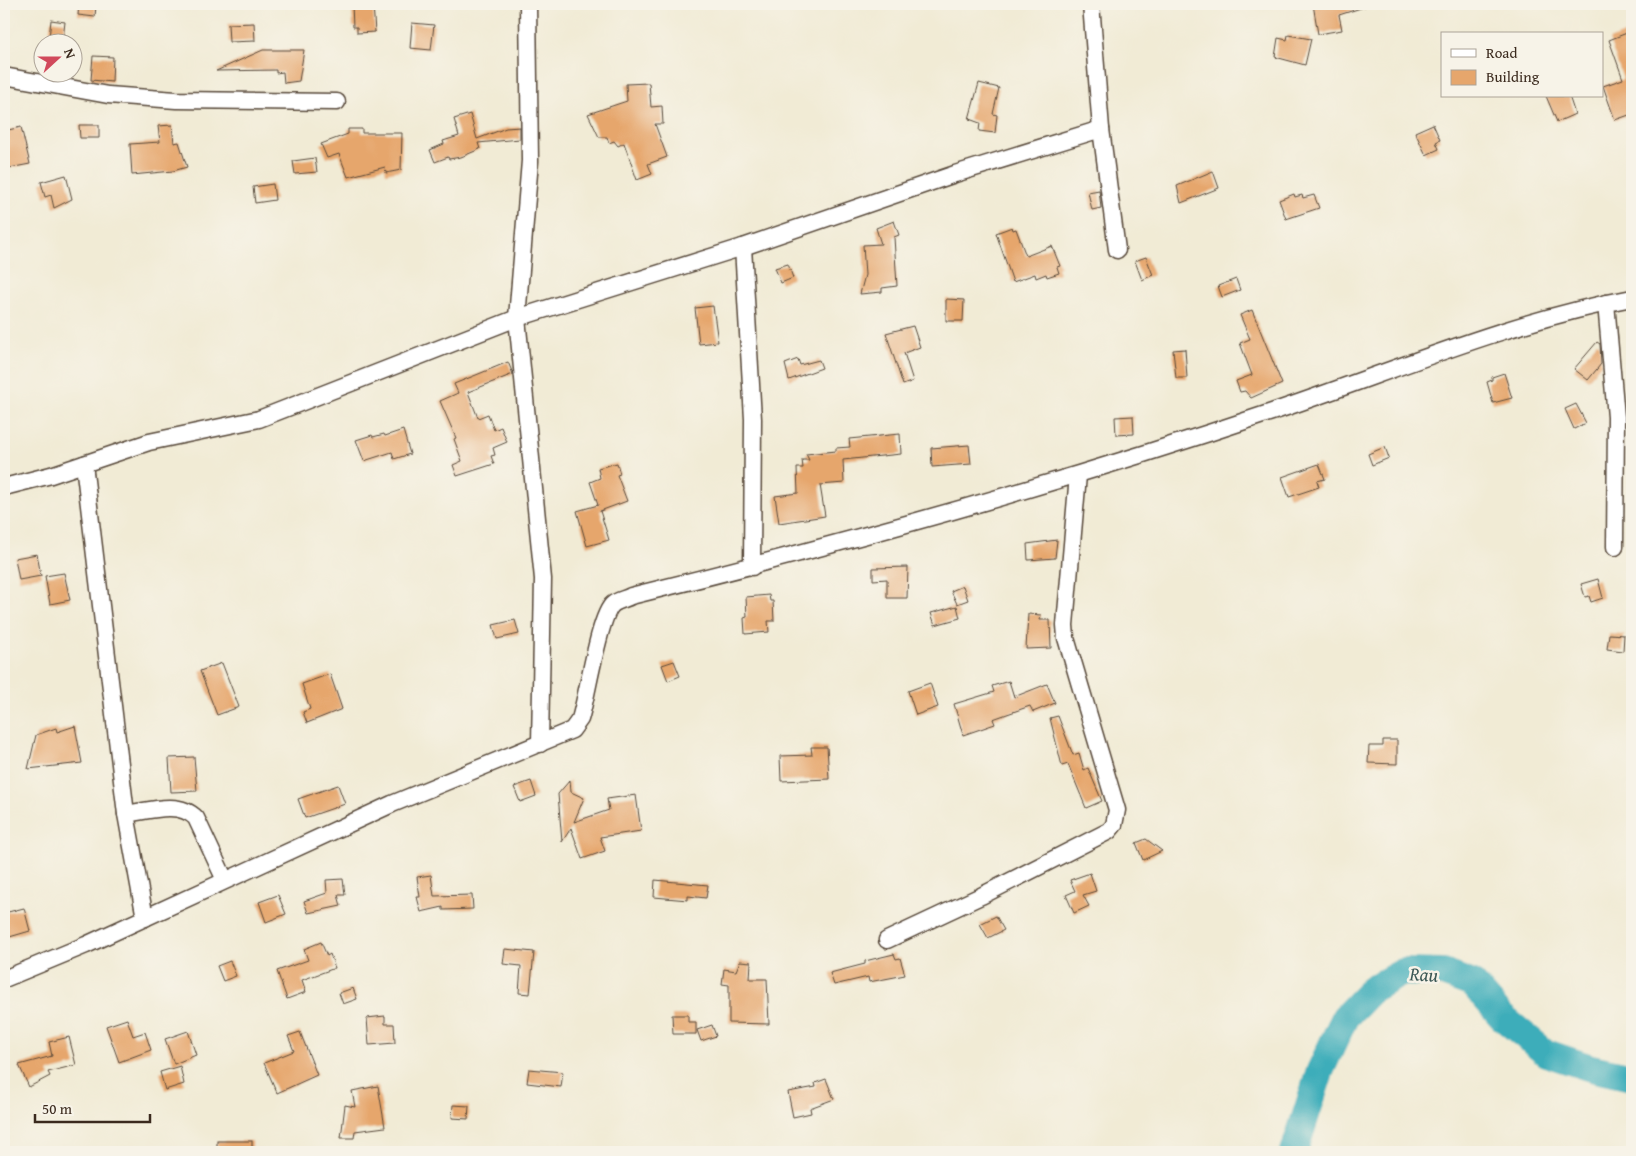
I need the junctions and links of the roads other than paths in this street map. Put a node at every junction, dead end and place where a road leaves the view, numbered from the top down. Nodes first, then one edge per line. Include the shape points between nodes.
1 (528, 4) edge
2 (1091, 4) edge
3 (4, 76) edge
4 (337, 102) dead end
5 (1101, 129) junction
6 (743, 247) junction
7 (1117, 250) dead end
8 (1632, 298) edge
9 (1606, 303) junction
10 (517, 318) junction
11 (84, 464) junction
12 (1078, 475) junction
13 (4, 487) edge
14 (1615, 547) dead end
15 (752, 567) junction
16 (540, 744) junction
17 (126, 814) junction
18 (225, 880) junction
19 (145, 918) junction
20 (887, 940) dead end
21 (4, 979) edge

1 - 10 street via 530,161
2 - 5 street
3 - 4 street via 127,97
5 - 6 street via 955,174
5 - 7 street
6 - 10 street
6 - 15 street via 753,419
8 - 9 street
9 - 12 street via 1466,342 1273,412
9 - 14 street via 1616,417
10 - 11 street via 282,412 219,429 149,442
10 - 16 street via 541,542
11 - 13 street
11 - 17 street
12 - 15 street
12 - 20 street via 1066,638 1117,810 1114,825 1109,831 981,896
15 - 16 street via 631,596 613,604 600,634 580,719 572,730
16 - 18 street via 392,804
17 - 18 street via 178,807 190,811
17 - 19 street
18 - 19 street
19 - 21 street

